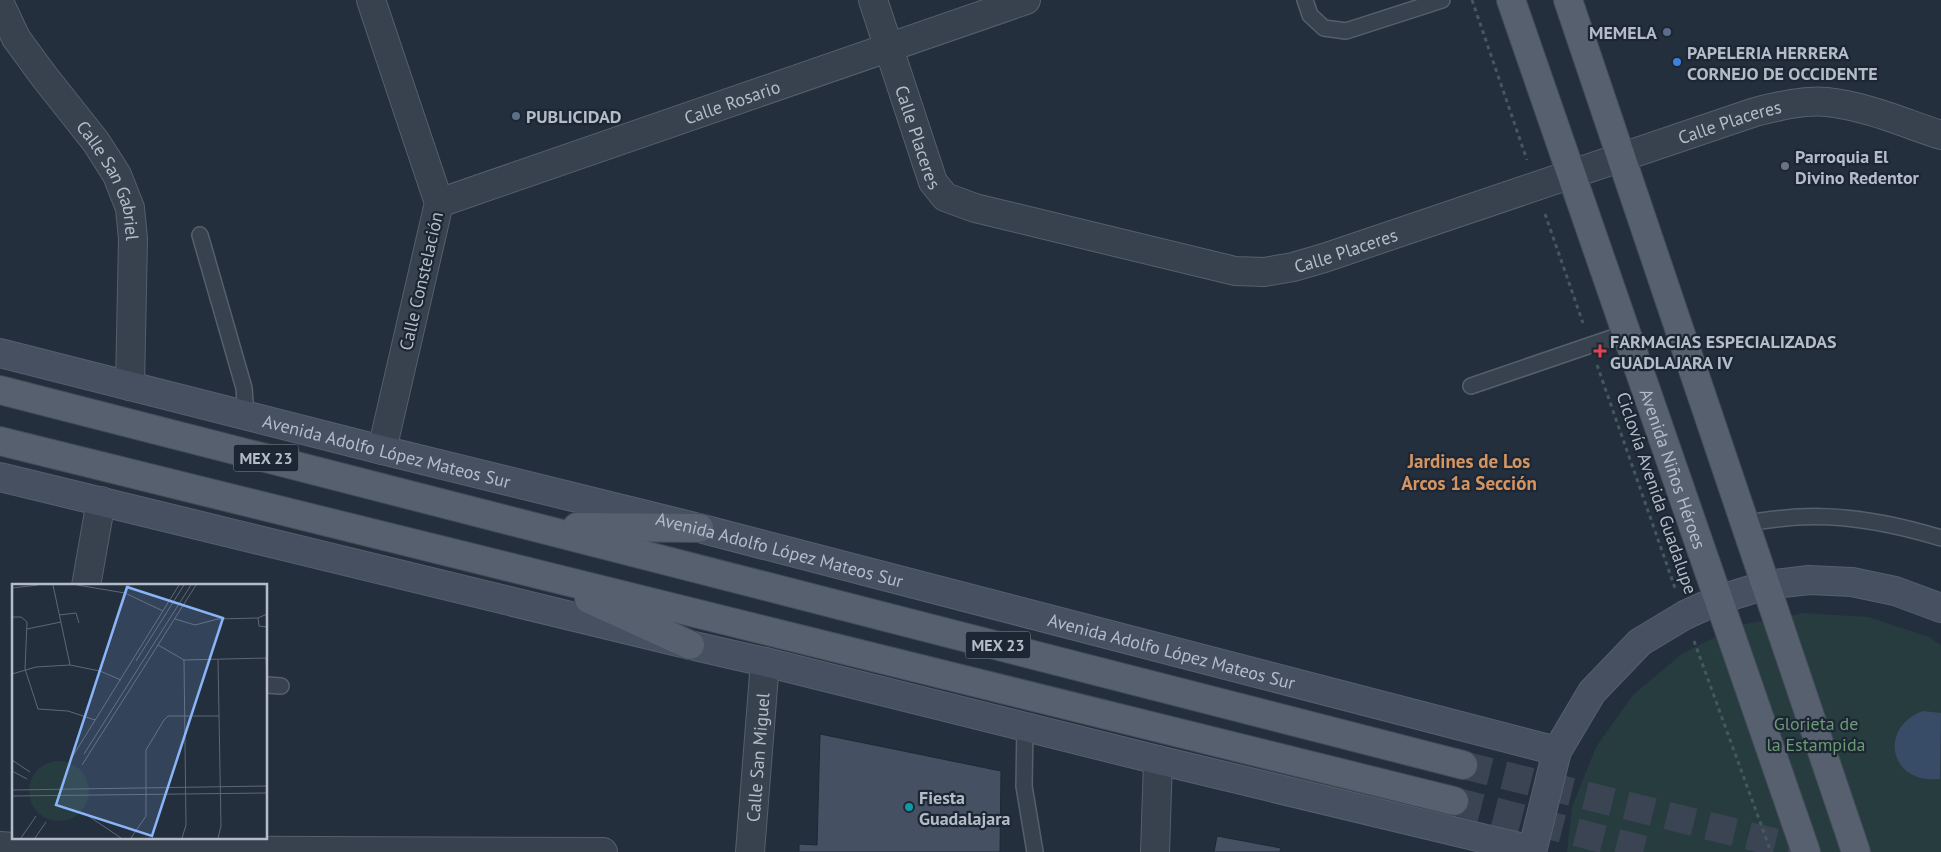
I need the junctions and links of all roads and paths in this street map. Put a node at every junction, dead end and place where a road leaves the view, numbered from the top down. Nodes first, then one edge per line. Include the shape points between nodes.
1 (371, 0) edge
2 (873, 0) edge
3 (1026, 0) edge
4 (1305, 0) edge
5 (1442, 0) edge
6 (1472, 0) edge
7 (1512, 0) edge
8 (1568, 0) edge
9 (0, 4) edge
10 (888, 47) junction
11 (1941, 135) edge
12 (1620, 158) junction
13 (1571, 174) junction
14 (1535, 186) junction
15 (439, 203) junction
16 (200, 235) dead end
17 (1626, 333) junction
18 (1590, 345) junction
19 (0, 353) edge
20 (130, 386) junction
21 (1471, 386) dead end
22 (0, 390) edge
23 (246, 416) junction
24 (0, 441) edge
25 (382, 450) junction
26 (0, 477) edge
27 (101, 501) junction
28 (1744, 523) junction
29 (533, 526) junction
30 (699, 528) junction
31 (1941, 538) edge
32 (526, 571) junction
33 (86, 584) edge
34 (1766, 585) junction
35 (1718, 600) junction
36 (1939, 601) edge
37 (1685, 615) junction
38 (690, 645) junction
39 (765, 662) junction
40 (1025, 726) junction
41 (1556, 750) junction
42 (1158, 760) junction
43 (1464, 765) tunnel mouth
44 (1454, 801) tunnel mouth
45 (0, 846) edge
46 (56, 847) edge
47 (1532, 851) edge
48 (603, 852) edge
49 (750, 852) edge
50 (1034, 852) edge
51 (1155, 852) edge
52 (1771, 852) edge
53 (1806, 852) edge
54 (1856, 852) edge

1 - 15 street, Calle Constelación
2 - 10 street, Calle Placeres
3 - 10 street, Calle Rosario
4 - 5 lane via 1310,15 1324,28 1346,31
6 - 14 path, Ciclovía Avenida Guadalupe
7 - 13 main road, Avenida Niños Héroes
8 - 12 main road
9 - 20 street, Calle San Gabriel via 16,38 96,142 116,175 130,208 133,248
10 - 14 street, Calle Placeres via 933,182 945,198 1235,271 1264,272 1324,258
10 - 15 street, Calle Rosario
11 - 12 street, Calle Placeres via 1857,107 1826,102 1793,103 1755,112
12 - 13 street, Calle Placeres
12 - 28 main road
13 - 14 street, Calle Placeres
13 - 17 main road, Avenida Niños Héroes
14 - 18 path, Ciclovía Avenida Guadalupe
15 - 25 street, Calle Constelación
16 - 23 lane via 244,388
17 - 18 lane
17 - 35 main road, Avenida Niños Héroes
18 - 21 lane
18 - 37 path, Ciclovía Avenida Guadalupe
19 - 20 main road, Avenida Adolfo López Mateos Sur
20 - 23 main road, Avenida Adolfo López Mateos Sur
22 - 29 main road, Avenida Adolfo López Mateos Sur / MEX 23
23 - 25 main road, Avenida Adolfo López Mateos Sur
24 - 32 main road, MEX 23
25 - 30 main road, Avenida Adolfo López Mateos Sur
26 - 27 main road
27 - 33 street
27 - 38 main road
28 - 31 lane via 1798,517 1851,518 1904,527
28 - 34 main road
29 - 30 main road
29 - 43 main road, Avenida Adolfo López Mateos Sur / MEX 23
30 - 41 main road, Avenida Adolfo López Mateos Sur
32 - 38 main road
32 - 44 main road, MEX 23
34 - 35 main road
34 - 36 main road via 1809,580 1852,582
34 - 54 main road
35 - 37 main road
35 - 53 main road, Avenida Niños Héroes
37 - 41 main road via 1640,642 1592,692
37 - 52 path, Ciclovía Avenida Guadalupe
38 - 39 main road
39 - 40 main road
39 - 49 street, Calle San Miguel
40 - 42 main road
40 - 50 lane via 1024,786
41 - 47 main road
42 - 47 main road
42 - 51 street
45 - 46 street
46 - 48 street

